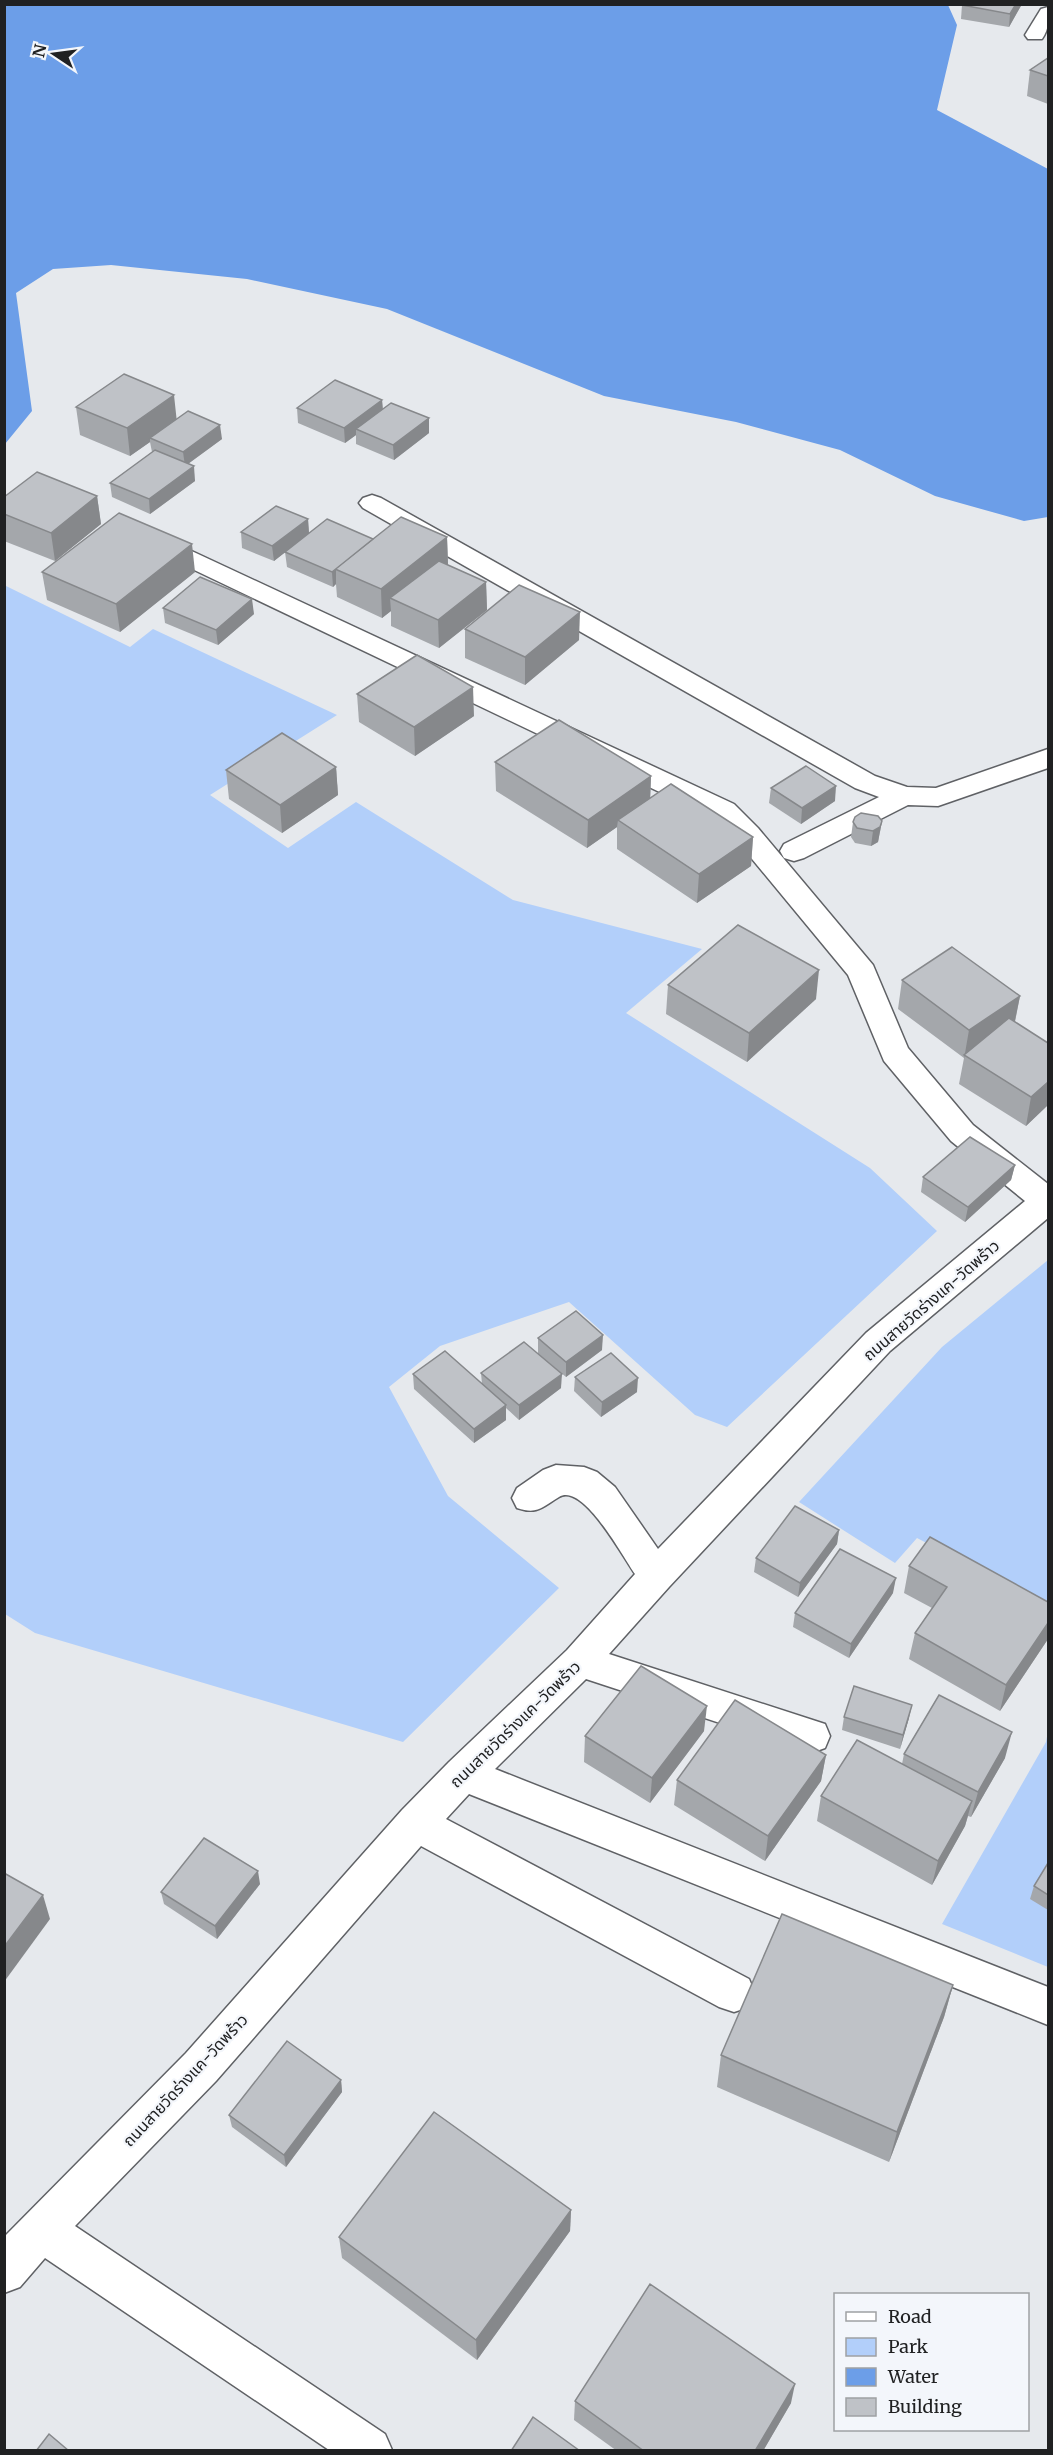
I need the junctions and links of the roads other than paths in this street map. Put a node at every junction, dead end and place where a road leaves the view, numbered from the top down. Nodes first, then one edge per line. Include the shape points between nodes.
1 (1048, 13) edge
2 (1035, 35) dead end
3 (372, 503) dead end
4 (124, 528) edge
5 (1048, 758) edge
6 (904, 796) junction
7 (794, 851) dead end
8 (1048, 1200) edge
9 (530, 1498) dead end
10 (656, 1576) junction
11 (580, 1661) junction
12 (811, 1736) dead end
13 (463, 1774) junction
14 (416, 1823) junction
15 (734, 1993) dead end
16 (1048, 2006) edge
17 (41, 2229) junction
18 (4, 2271) edge
19 (369, 2451) edge

1 - 2 street
3 - 6 street via 865,783
4 - 8 street via 724,811 862,972 894,1053 962,1133
5 - 6 street via 938,797
6 - 7 street
8 - 10 street, ถนนสายวัดร่างแค-วัดพร้าว via 878,1342
9 - 10 street via 556,1480 584,1482 602,1497
10 - 11 street, ถนนสายวัดร่างแค-วัดพร้าว
11 - 12 street
11 - 13 street, ถนนสายวัดร่างแค-วัดพร้าว
13 - 14 street, ถนนสายวัดร่างแค-วัดพร้าว
13 - 16 street
14 - 15 street
14 - 17 street, ถนนสายวัดร่างแค-วัดพร้าว via 201,2067
17 - 18 street, ถนนสายวัดร่างแค-วัดพร้าว
17 - 19 street

